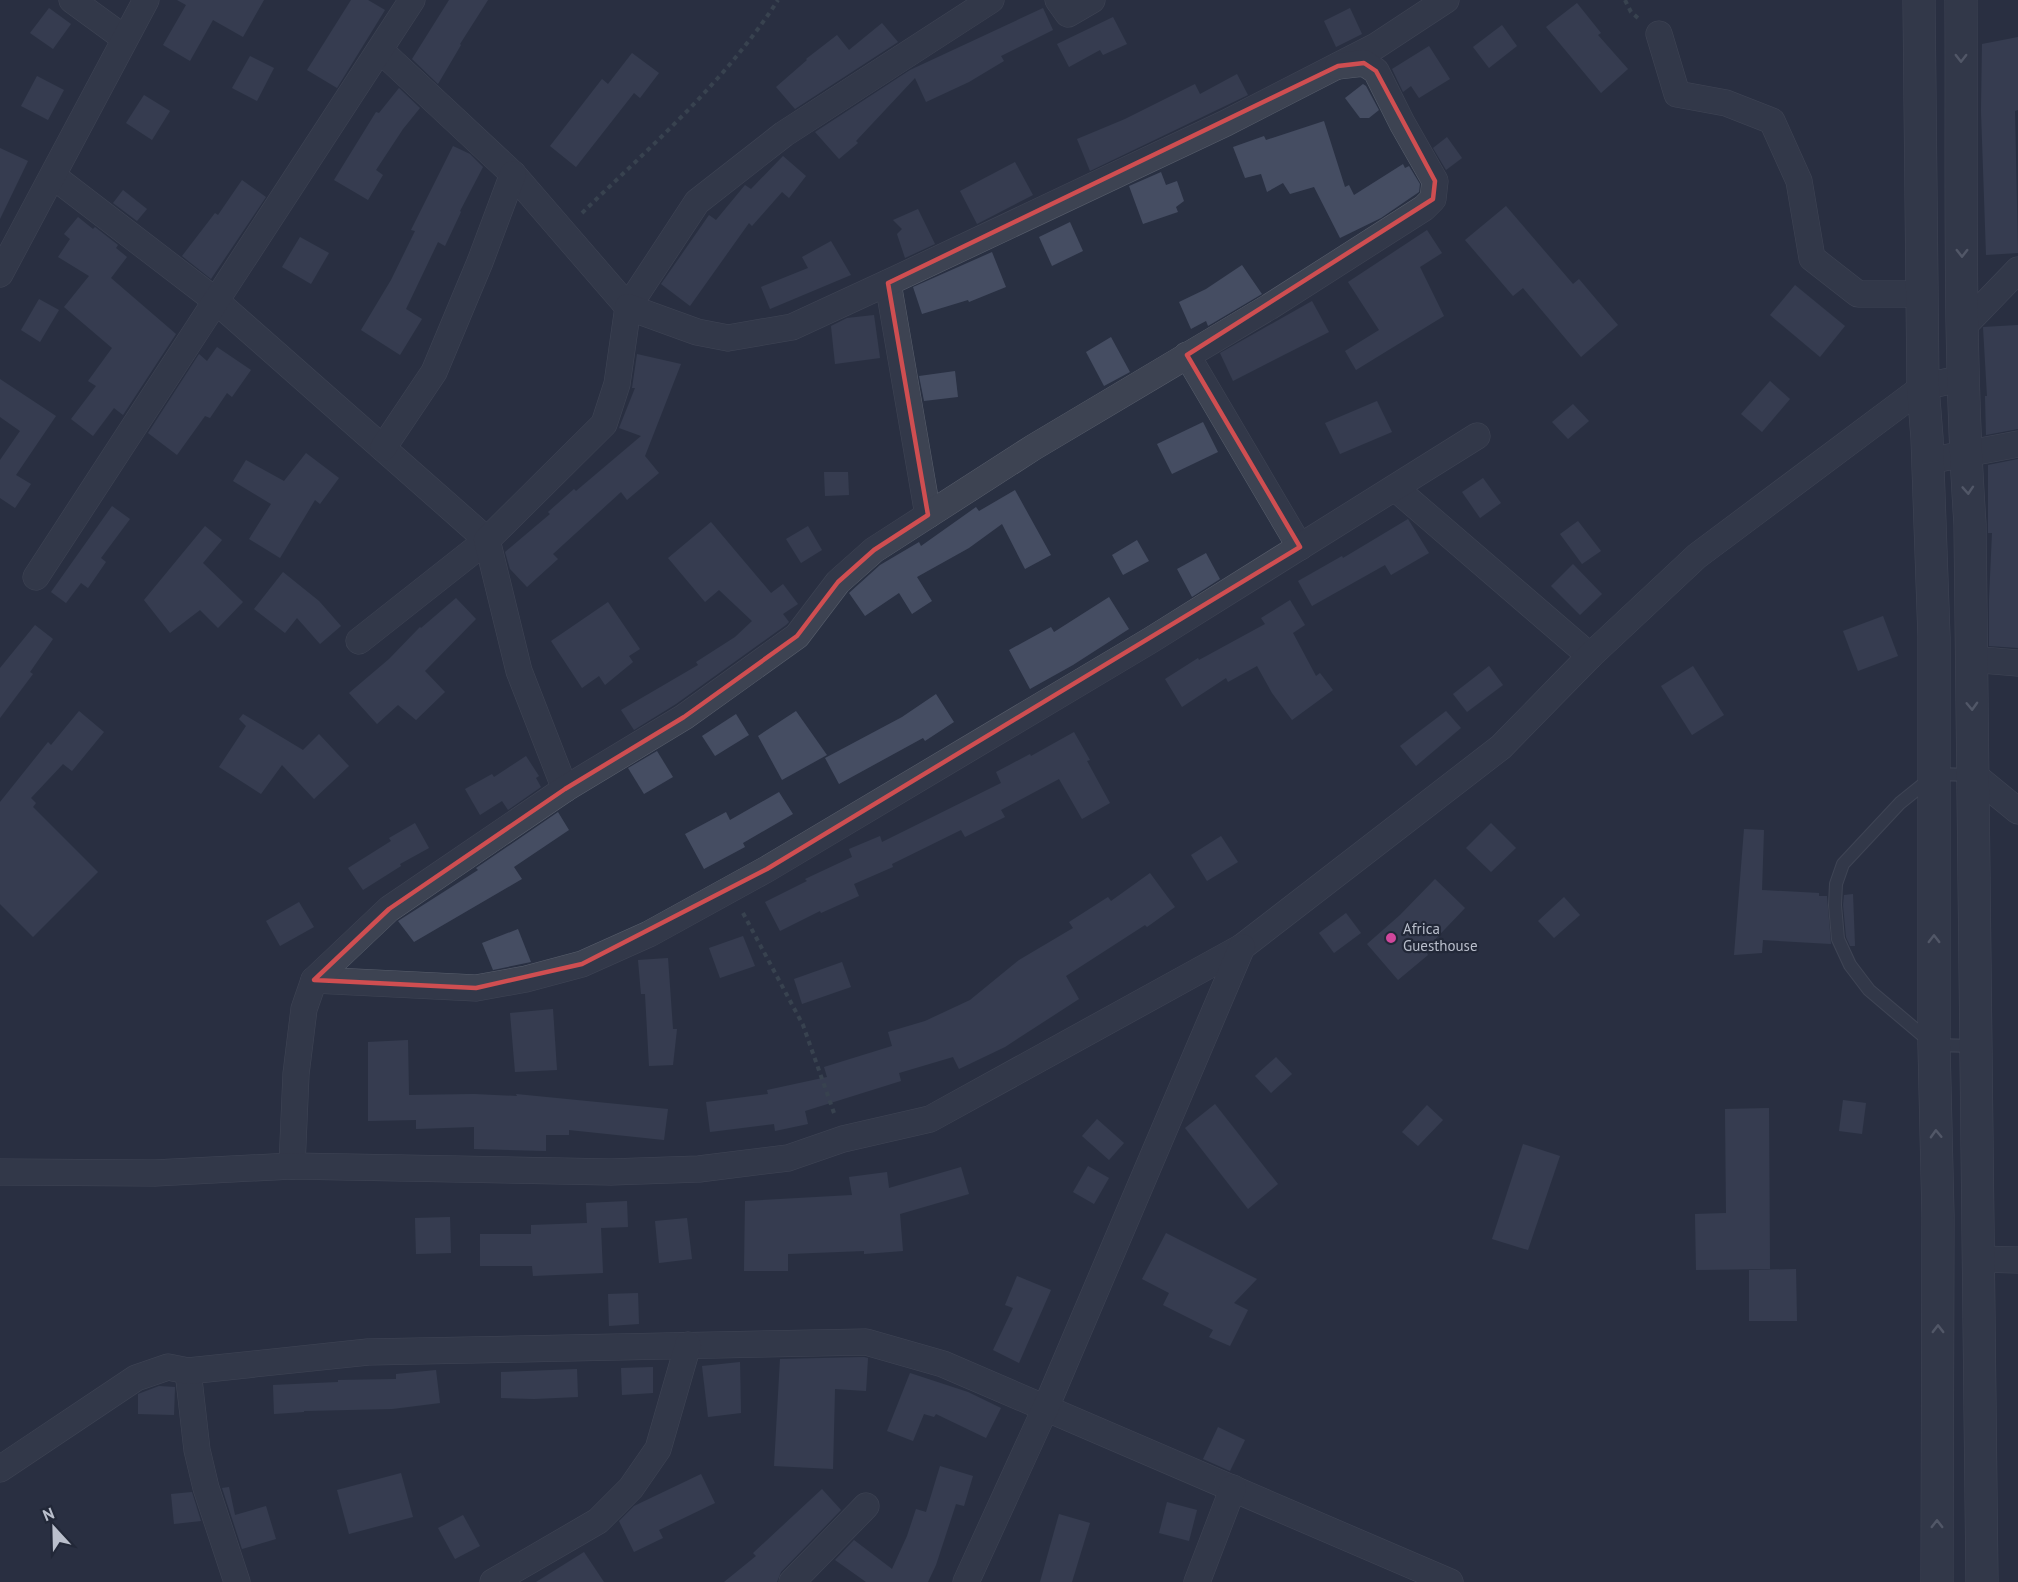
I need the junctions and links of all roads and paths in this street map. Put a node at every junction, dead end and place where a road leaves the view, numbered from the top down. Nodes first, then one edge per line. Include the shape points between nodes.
1 (72, 0) edge
2 (146, 0) edge
3 (412, 0) edge
4 (778, 0) edge
5 (991, 0) edge
6 (1058, 0) edge
7 (1092, 0) edge
8 (1446, 0) edge
9 (1919, 0) edge
10 (1961, 0) edge
11 (1659, 34) dead end
12 (124, 38) junction
13 (380, 51) junction
14 (1338, 66) junction
15 (513, 174) junction
16 (53, 176) junction
17 (563, 232) junction
18 (2018, 270) edge
19 (0, 274) edge
20 (888, 283) junction
21 (1922, 294) junction
22 (216, 301) junction
23 (628, 308) junction
24 (1962, 328) junction
25 (1187, 355) junction
26 (1963, 378) junction
27 (1923, 387) junction
28 (1477, 436) dead end
29 (2018, 444) edge
30 (383, 448) junction
31 (1965, 454) junction
32 (1928, 461) junction
33 (1395, 488) junction
34 (928, 515) junction
35 (487, 540) junction
36 (1300, 547) junction
37 (36, 577) dead end
38 (359, 640) dead end
39 (1590, 656) junction
40 (1970, 659) junction
41 (2018, 663) edge
42 (1936, 774) junction
43 (1974, 775) junction
44 (565, 789) junction
45 (2018, 811) edge
46 (731, 889) junction
47 (1242, 947) junction
48 (314, 980) junction
49 (1934, 1045) junction
50 (1976, 1046) junction
51 (843, 1139) junction
52 (292, 1166) junction
53 (0, 1172) edge
54 (1938, 1216) junction
55 (1978, 1216) junction
56 (1979, 1259) junction
57 (2018, 1260) edge
58 (688, 1345) junction
59 (188, 1371) junction
60 (1046, 1407) junction
61 (0, 1469) edge
62 (1233, 1488) junction
63 (866, 1506) dead end
64 (237, 1582) edge
65 (493, 1582) edge
66 (792, 1582) edge
67 (966, 1582) edge
68 (1197, 1582) edge
69 (1450, 1582) edge
70 (1937, 1582) edge
71 (1982, 1582) edge

1 - 12 street
2 - 12 street
3 - 13 street
4 - 17 path via 705,93
5 - 23 street via 784,134 697,202
6 - 7 street via 1068,14
8 - 14 street
9 - 21 street
10 -> 24 street
11 - 21 street via 1677,94 1726,103 1772,121 1799,181 1812,258 1858,294
12 - 16 street
13 - 15 street
13 - 22 street
14 - 20 street
14 - 25 street via 1364,63 1376,71 1435,181 1433,199 1269,307
15 - 17 street
15 - 30 street via 434,372
16 - 19 street
16 - 22 street
17 - 23 street
18 - 24 street
20 - 23 street via 792,327 728,338 697,332
20 - 34 street
21 - 27 street
22 - 30 street
22 - 37 street
23 - 35 street via 617,384 604,424
24 - 26 street
25 - 34 street
25 - 36 street
26 - 27 street
26 - 31 street
27 - 32 street
27 - 39 street via 1697,556
28 - 33 street
29 - 31 street
30 - 35 street
31 - 32 street
31 -> 40 street via 1970,524
32 - 42 street
33 - 36 street
33 - 39 street
34 - 44 street via 874,550 838,582 797,636 684,717
35 - 38 street
35 - 44 street via 519,671
36 - 46 street
39 - 47 street via 1501,747
40 - 41 street
40 -> 43 street
42 - 43 lane
49 -> 42 street
42 - 49 lane via 1900,803 1843,864 1836,884 1835,905 1838,939 1850,965 1869,990
43 - 45 street
43 - 50 street
44 - 48 street via 389,909
46 - 48 street via 649,934 582,964 526,979 476,988
46 - 51 path via 802,1025
47 - 51 street via 930,1119
47 - 60 street
48 - 52 street via 304,1009 296,1074
49 - 50 lane
54 -> 49 street
50 - 55 street
51 - 52 street via 788,1158 699,1169 611,1172
52 - 53 street via 155,1173
54 - 55 street
70 -> 54 street
55 - 56 street
56 - 57 street
56 - 71 street
58 - 59 street via 368,1352
58 - 60 street via 866,1342 943,1364
58 - 65 street via 658,1449 631,1488 598,1521
59 - 61 street via 168,1368 136,1378
59 - 64 street via 197,1450
60 - 62 street
60 - 67 street
62 - 68 street
62 - 69 street
63 - 66 street

